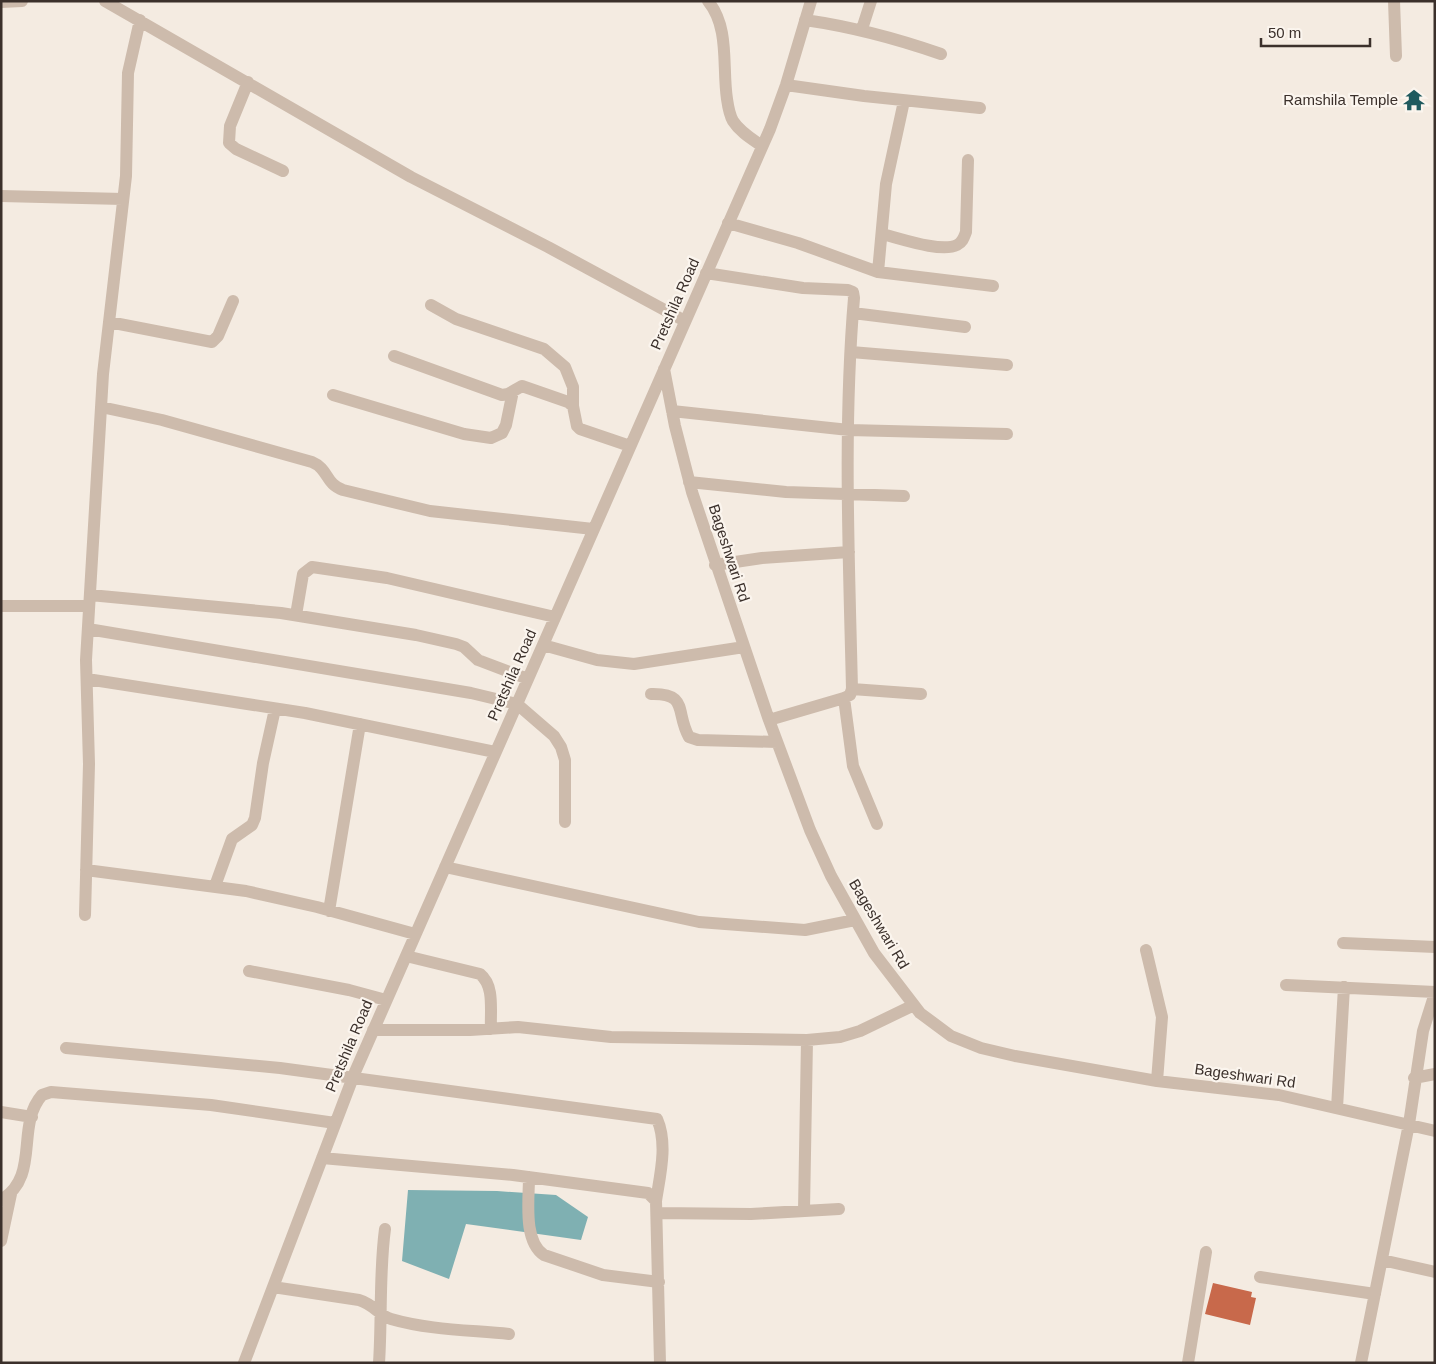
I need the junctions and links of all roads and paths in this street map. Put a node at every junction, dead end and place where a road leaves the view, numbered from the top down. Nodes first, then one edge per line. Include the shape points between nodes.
1 (22, 1) edge
2 (105, 1) edge
3 (708, 1) edge
4 (810, 1) edge
5 (871, 1) edge
6 (1394, 1) edge
7 (1, 2) edge
8 (140, 20) junction
9 (805, 20) junction
10 (862, 29) junction
11 (941, 54) dead end
12 (1396, 56) dead end
13 (248, 82) junction
14 (786, 85) junction
15 (904, 101) junction
16 (980, 108) dead end
17 (762, 146) junction
18 (968, 160) dead end
19 (283, 171) dead end
20 (1, 196) edge
21 (123, 199) junction
22 (728, 223) junction
23 (882, 234) junction
24 (878, 272) junction
25 (706, 273) junction
26 (993, 286) dead end
27 (233, 301) dead end
28 (431, 304) dead end
29 (853, 312) junction
30 (685, 320) junction
31 (109, 322) junction
32 (965, 327) dead end
33 (850, 352) junction
34 (394, 356) dead end
35 (1007, 364) dead end
36 (664, 368) junction
37 (513, 392) junction
38 (333, 395) dead end
39 (573, 406) junction
40 (101, 407) junction
41 (672, 410) junction
42 (848, 430) junction
43 (1007, 434) dead end
44 (630, 446) junction
45 (689, 482) junction
46 (847, 496) junction
47 (904, 496) dead end
48 (593, 529) junction
49 (849, 552) junction
50 (715, 565) junction
51 (90, 600) junction
52 (1, 606) edge
53 (296, 616) junction
54 (555, 617) junction
55 (88, 629) junction
56 (542, 645) junction
57 (744, 647) junction
58 (86, 679) junction
59 (528, 679) junction
60 (651, 694) dead end
61 (848, 694) junction
62 (921, 694) dead end
63 (516, 704) junction
64 (276, 709) junction
65 (769, 720) junction
66 (360, 724) junction
67 (777, 742) junction
68 (495, 752) junction
69 (565, 822) dead end
70 (877, 824) dead end
71 (445, 867) junction
72 (86, 870) junction
73 (215, 886) junction
74 (329, 911) junction
75 (85, 915) dead end
76 (856, 920) junction
77 (415, 934) junction
78 (1344, 943) dead end
79 (1435, 947) edge
80 (1146, 950) dead end
81 (406, 956) junction
82 (249, 970) dead end
83 (1286, 985) dead end
84 (1344, 987) junction
85 (1435, 992) edge
86 (386, 1000) junction
87 (914, 1005) junction
88 (491, 1029) junction
89 (373, 1030) junction
90 (1429, 1030) edge
91 (807, 1040) junction
92 (66, 1048) dead end
93 (1435, 1074) edge
94 (353, 1077) junction
95 (1414, 1078) junction
96 (1157, 1081) junction
97 (1337, 1108) junction
98 (1, 1112) edge
99 (32, 1117) junction
100 (335, 1123) junction
101 (1409, 1124) junction
102 (1435, 1131) edge
103 (322, 1158) junction
104 (528, 1177) junction
105 (6, 1197) edge
106 (657, 1207) junction
107 (839, 1209) dead end
108 (804, 1210) junction
109 (385, 1229) dead end
110 (1, 1242) edge
111 (1206, 1252) dead end
112 (1382, 1260) junction
113 (1435, 1272) edge
114 (1260, 1277) dead end
115 (659, 1282) junction
116 (273, 1287) junction
117 (1375, 1294) junction
118 (382, 1316) junction
119 (509, 1334) dead end
120 (244, 1363) edge
121 (379, 1363) edge
122 (660, 1363) edge
123 (1188, 1363) edge
124 (1361, 1363) edge

1 - 7 street
2 - 8 street
3 - 17 street via 720,20 723,32 724,78 732,119
4 - 9 street, Pretshila Road
5 - 10 street
6 - 12 street
8 - 13 street
8 - 21 street via 128,74
9 - 10 street
9 - 14 street, Pretshila Road
10 - 11 street
13 - 19 street via 230,126 229,143
13 - 30 street via 410,177
14 - 15 street
14 - 17 street, Pretshila Road
15 - 16 street
15 - 23 street via 886,184
17 - 22 street, Pretshila Road
18 - 23 street via 966,232 962,241 957,245 942,246
20 - 21 street
21 - 31 street
22 - 24 street via 798,243
22 - 25 street, Pretshila Road
23 - 24 street
24 - 26 street
25 - 29 street via 803,288 848,290 853,292
25 - 30 street, Pretshila Road
27 - 31 street via 218,336 212,342
28 - 39 street via 456,319 544,349 565,367 572,387
29 - 32 street
29 - 33 street
30 - 36 street, Pretshila Road
31 - 40 street
33 - 35 street
33 - 42 street
34 - 37 street via 496,393
36 - 41 street, Bageshwari Rd
36 - 44 street, Pretshila Road
37 - 38 street via 506,425 502,433 491,438 464,434
37 - 39 street via 518,387 528,387
39 - 44 street via 576,426 580,429
40 - 48 street via 162,420 312,462 320,465 333,486 343,490 430,511
40 - 51 street
41 - 42 street
41 - 45 street, Bageshwari Rd
42 - 43 street
42 - 46 street
44 - 48 street, Pretshila Road
45 - 46 street
45 - 50 street, Bageshwari Rd
46 - 47 street
46 - 49 street
48 - 54 street, Pretshila Road
49 - 50 street
49 - 61 street
50 - 57 street, Bageshwari Rd
51 - 52 street
51 - 53 street
51 - 55 street
53 - 54 street via 303,574 312,567 387,578
53 - 59 street via 456,644 478,660
54 - 56 street, Pretshila Road
55 - 58 street
55 - 63 street via 443,688
56 - 57 street via 597,660 634,664
56 - 59 street, Pretshila Road
57 - 65 street, Bageshwari Rd
58 - 64 street
58 - 72 street via 89,773
59 - 63 street, Pretshila Road
60 - 67 street via 674,696 689,737
61 - 62 street
61 - 65 street
61 - 70 street via 853,766
63 - 68 street, Pretshila Road
63 - 69 street via 546,727 561,747 567,772
64 - 66 street
64 - 73 street via 262,763 255,818 252,825 232,839
65 - 67 street, Bageshwari Rd
66 - 68 street
66 - 74 street
67 - 76 street, Bageshwari Rd via 810,830
68 - 71 street, Pretshila Road
71 - 76 street via 699,922 805,930
71 - 77 street, Pretshila Road
72 - 73 street
72 - 75 street
73 - 74 street
74 - 77 street
76 - 87 street, Bageshwari Rd via 874,953
77 - 81 street, Pretshila Road
78 - 79 street
80 - 96 street via 1162,1017
81 - 86 street, Pretshila Road
81 - 88 street via 480,974 487,979
82 - 86 street
83 - 84 street
84 - 85 street
84 - 97 street
85 - 90 street
86 - 89 street, Pretshila Road
87 - 91 street via 860,1031 840,1037
87 - 96 street, Bageshwari Rd via 951,1036 981,1048
88 - 89 street
88 - 91 street via 518,1027 611,1037
89 - 94 street, Pretshila Road
90 - 95 street
91 - 108 street
92 - 94 street
93 - 95 street
94 - 100 street, Pretshila Road
94 - 106 street via 657,1119 662,1131
95 - 101 street
96 - 97 street, Bageshwari Rd via 1278,1095
97 - 101 street, Bageshwari Rd
98 - 99 street
99 - 100 street via 42,1094 60,1092 211,1105
99 - 105 street via 21,1180
100 - 103 street, Pretshila Road
101 - 102 street, Bageshwari Rd
101 - 112 street
103 - 104 street
103 - 116 street, Pretshila Road
104 - 106 street via 648,1192
104 - 115 street via 529,1215 536,1250 603,1275
105 - 110 street
106 - 108 street via 752,1214
106 - 115 street
107 - 108 street
109 - 118 street via 381,1257
111 - 123 street
112 - 113 street
112 - 117 street
114 - 117 street
115 - 122 street
116 - 118 street via 359,1300 371,1304
116 - 120 street, Pretshila Road
117 - 124 street
118 - 119 street via 410,1324
118 - 121 street

